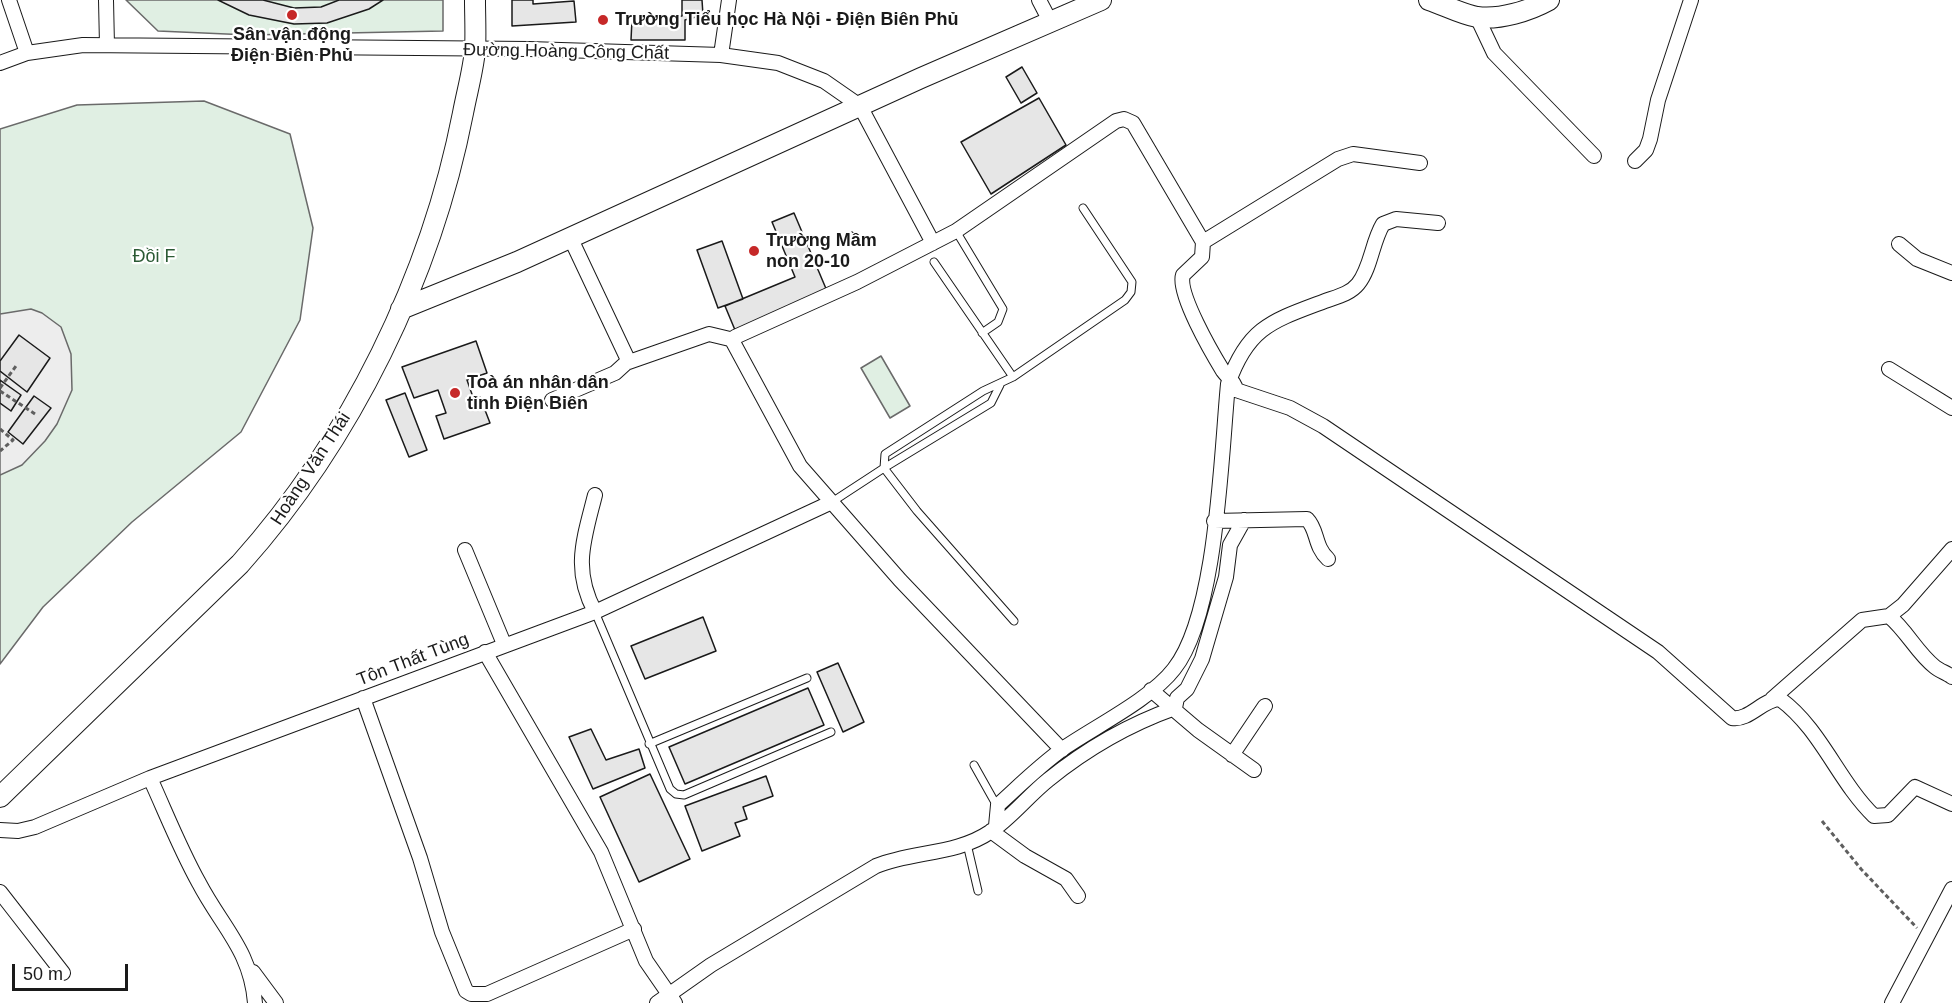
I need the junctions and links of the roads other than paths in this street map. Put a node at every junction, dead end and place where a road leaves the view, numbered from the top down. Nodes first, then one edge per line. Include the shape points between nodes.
1 (9, 0) edge
2 (106, 0) edge
3 (475, 0) edge
4 (729, 0) edge
5 (1038, 0) edge
6 (1101, 0) edge
7 (1429, 0) edge
8 (1549, 0) edge
9 (1691, 0) edge
10 (1477, 17) junction
11 (1051, 23) junction
12 (107, 45) junction
13 (475, 50) junction
14 (27, 53) junction
15 (721, 55) junction
16 (0, 63) edge
17 (860, 106) junction
18 (1594, 156) dead end
19 (1635, 161) dead end
20 (1420, 163) dead end
21 (1083, 208) dead end
22 (1438, 223) dead end
23 (956, 231) junction
24 (570, 237) junction
25 (1203, 242) junction
26 (933, 243) junction
27 (1899, 244) dead end
28 (934, 262) dead end
29 (1952, 273) edge
30 (401, 309) junction
31 (982, 333) junction
32 (734, 340) junction
33 (629, 362) junction
34 (1889, 369) dead end
35 (1013, 377) junction
36 (1230, 379) junction
37 (1000, 385) junction
38 (552, 400) dead end
39 (1952, 408) edge
40 (884, 468) junction
41 (595, 495) dead end
42 (832, 502) junction
43 (1244, 520) junction
44 (1214, 521) junction
45 (1952, 549) edge
46 (465, 550) dead end
47 (1328, 560) dead end
48 (595, 612) junction
49 (1889, 616) junction
50 (1014, 621) dead end
51 (504, 644) junction
52 (486, 652) junction
53 (1952, 677) edge
54 (807, 678) dead end
55 (1151, 690) junction
56 (363, 698) junction
57 (1772, 699) junction
58 (1265, 706) dead end
59 (1175, 708) junction
60 (831, 732) dead end
61 (649, 744) junction
62 (1062, 750) junction
63 (1232, 755) junction
64 (974, 765) dead end
65 (1254, 770) dead end
66 (150, 778) junction
67 (0, 797) edge
68 (1952, 804) edge
69 (997, 806) junction
70 (994, 829) junction
71 (0, 830) edge
72 (967, 844) junction
73 (1952, 889) edge
74 (978, 891) dead end
75 (0, 892) edge
76 (1078, 896) dead end
77 (634, 929) junction
78 (249, 965) junction
79 (63, 973) dead end
80 (667, 1000) edge
81 (255, 1003) edge
82 (276, 1003) edge
83 (1892, 1003) edge

1 - 14 street
2 - 12 street
3 - 13 street, Hoàng Văn Thái
4 - 15 street
5 - 11 street
6 - 11 street
7 - 10 street
8 - 10 street via 1536,8
9 - 19 street via 1658,100 1650,139
10 - 18 street via 1494,53
11 - 17 street
12 - 13 street, Đường Hoàng Công Chất
12 - 14 street, Đường Hoàng Công Chất
13 - 15 street, Đường Hoàng Công Chất
13 - 30 street, Hoàng Văn Thái via 442,197
14 - 16 street, Đường Hoàng Công Chất
15 - 17 street, Đường Hoàng Công Chất via 778,63 824,81
17 - 24 street
17 - 26 street
20 - 25 street via 1353,154 1338,159
21 - 35 lane via 1132,282 1131,292
22 - 36 street via 1396,219 1383,224 1358,284 1346,293 1273,321 1249,342
23 - 25 street via 1124,119 1133,123
23 - 26 street
23 - 31 lane via 1003,309 998,322
24 - 30 street
24 - 33 street
25 - 36 street via 1202,257 1181,281 1203,333
26 - 32 street
27 - 29 street via 1917,259
28 - 31 lane
30 - 67 street, Hoàng Văn Thái via 350,410 274,526 209,597
31 - 35 lane
32 - 33 street via 709,334
32 - 42 street via 800,466
33 - 38 street via 615,373
34 - 39 street
35 - 37 lane
36 - 44 street
36 - 57 street via 1236,390 1290,408 1323,426 1638,639 1682,671 1732,718 1741,718
37 - 40 lane via 991,403
37 - 40 lane via 983,391 885,454
40 - 42 lane
40 - 50 lane
41 - 48 street via 580,571 585,594
42 - 48 street, Tôn Thất Tùng
42 - 62 street via 900,580
43 - 44 street
43 - 47 street via 1307,519 1313,525 1318,549
43 - 59 street via 1230,545 1226,577 1202,659 1193,680 1177,698
44 - 55 street via 1194,633 1173,670
45 - 49 street
46 - 51 street
48 - 51 street, Tôn Thất Tùng
48 - 61 lane
49 - 53 street via 1906,630 1923,655
49 - 57 street via 1862,620
51 - 52 street, Tôn Thất Tùng
52 - 56 street, Tôn Thất Tùng
52 - 77 street via 601,852
54 - 61 lane
55 - 59 street
55 - 62 street
56 - 66 street, Tôn Thất Tùng
56 - 77 street via 465,991 487,994
57 - 68 street via 1785,702 1813,732 1874,816 1888,815 1915,787
58 - 63 street
59 - 63 street
59 - 70 street via 1143,719 1079,758 1047,780
60 - 61 lane via 684,795 670,789
62 - 69 street
63 - 65 street
64 - 69 lane
66 - 71 street, Tôn Thất Tùng via 35,827
66 - 78 street via 188,864
69 - 70 street
70 - 72 street
70 - 76 street via 1025,856 1066,879
72 - 74 lane
72 - 80 street via 876,866 711,964
73 - 83 street
75 - 79 street
77 - 80 street
78 - 81 street
78 - 82 street

